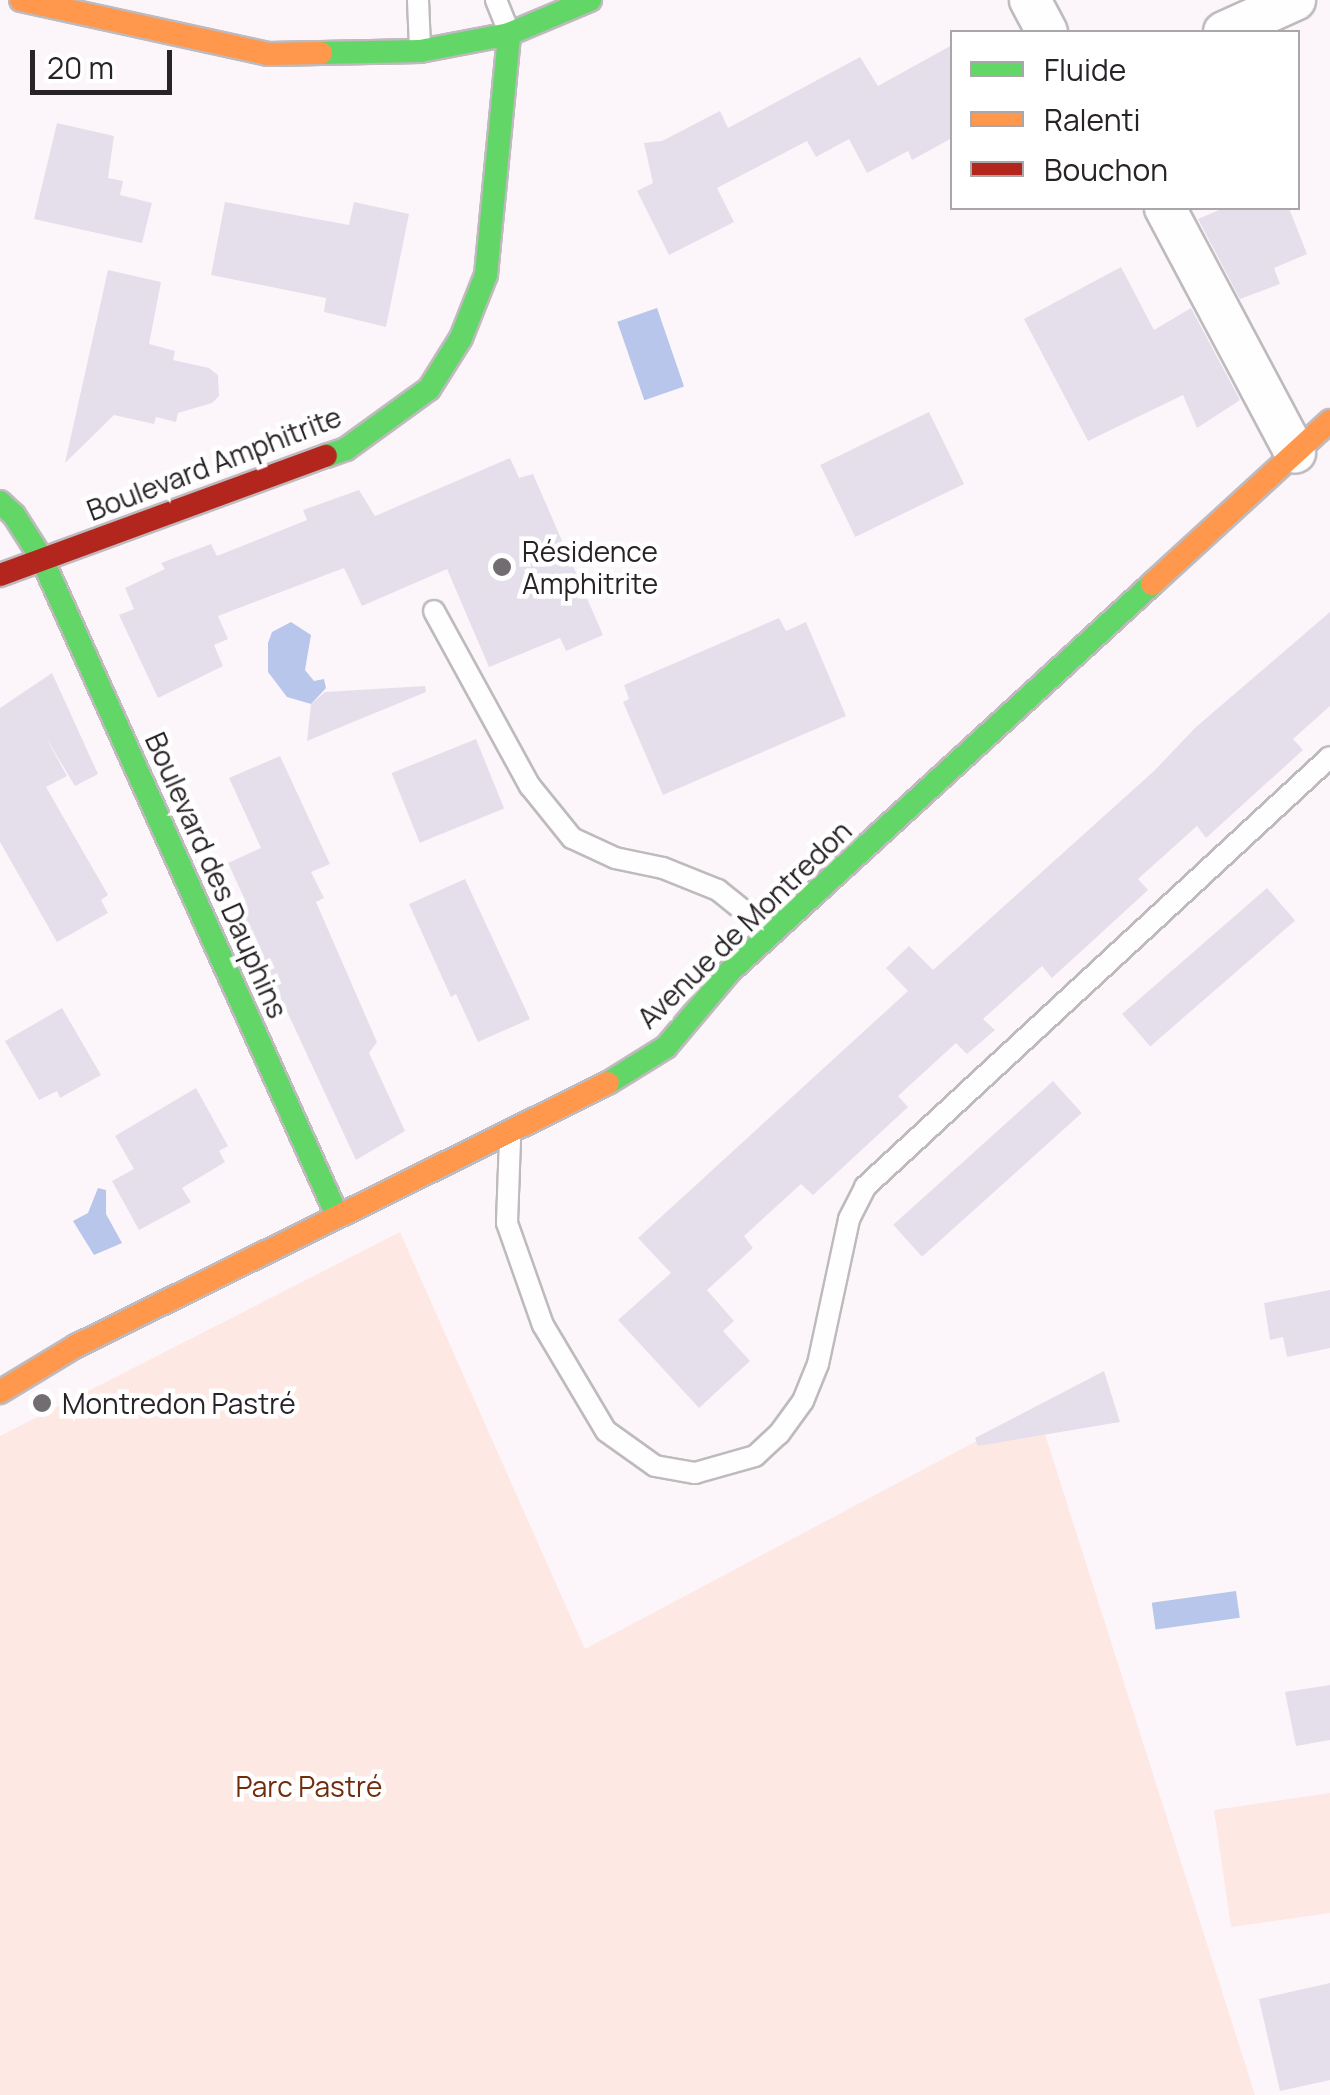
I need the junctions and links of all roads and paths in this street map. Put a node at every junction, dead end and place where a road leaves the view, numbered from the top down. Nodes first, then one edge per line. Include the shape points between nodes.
1 (21, 0) edge
2 (418, 0) edge
3 (496, 0) edge
4 (590, 0) edge
5 (1030, 0) edge
6 (1295, 0) edge
7 (1046, 30) edge
8 (1228, 30) edge
9 (510, 34) junction
10 (420, 52) junction
11 (1166, 210) edge
12 (1330, 421) edge
13 (1295, 453) junction
14 (0, 502) edge
15 (42, 558) junction
16 (0, 575) edge
17 (434, 611) dead end
18 (1330, 757) edge
19 (772, 933) junction
20 (510, 1132) junction
21 (337, 1215) junction
22 (0, 1392) edge

1 - 10 street via 268,54
2 - 10 lane
3 - 9 lane
4 - 9 street
5 - 7 street
6 - 8 street
9 - 10 street
9 - 15 street, Boulevard Amphitrite via 486,275 461,338 429,389 346,450
11 - 13 street
12 - 13 street, Avenue de Montredon
13 - 19 street, Avenue de Montredon
14 - 15 street, Boulevard des Dauphins
15 - 16 street, Boulevard Amphitrite
15 - 21 street, Boulevard des Dauphins
17 - 19 lane via 530,786 572,838 718,890
18 - 20 lane via 865,1187 849,1220 818,1364 803,1402 755,1456 695,1473 655,1466 606,1431 543,1326 507,1223
19 - 20 street, Avenue de Montredon via 666,1047 594,1092
20 - 21 street, Avenue de Montredon
21 - 22 street, Avenue de Montredon via 76,1346

